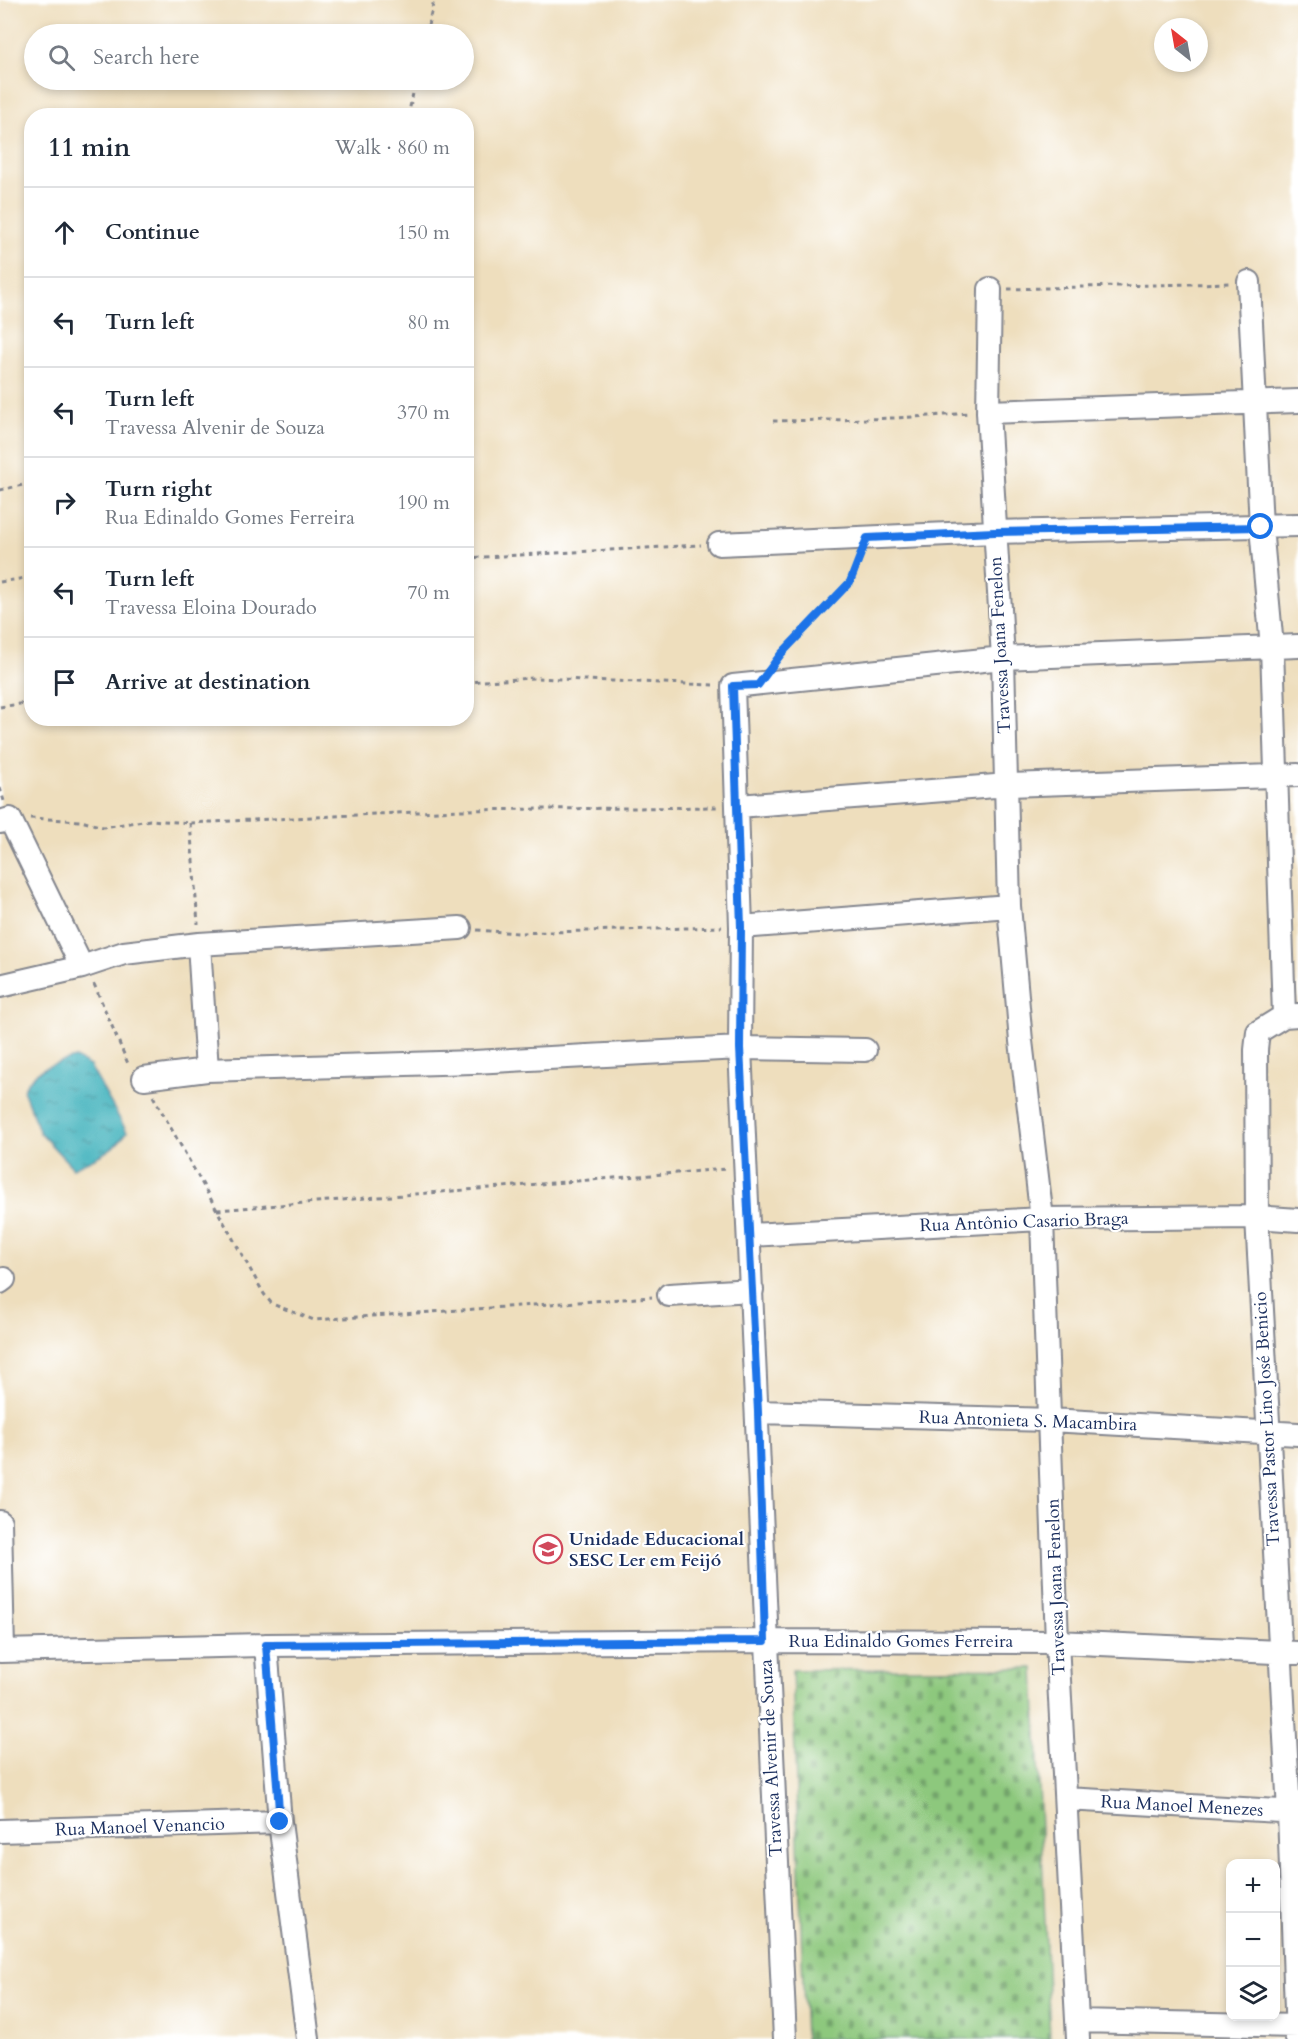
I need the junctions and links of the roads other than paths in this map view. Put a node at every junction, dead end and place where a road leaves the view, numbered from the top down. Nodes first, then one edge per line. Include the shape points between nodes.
1 (1249, 282) road end
2 (990, 290) road end
3 (1298, 401) edge
4 (1255, 403) junction
5 (988, 411) junction
6 (1298, 525) edge
7 (1261, 527) junction
8 (994, 532) junction
9 (719, 544) road end
10 (1298, 646) edge
11 (1272, 647) junction
12 (1003, 658) junction
13 (1298, 775) edge
14 (1275, 776) junction
15 (1008, 785) junction
16 (738, 806) junction
17 (5, 820) edge
18 (1009, 906) junction
19 (741, 927) junction
20 (460, 928) road end
21 (199, 944) junction
22 (82, 967) junction
23 (0, 986) edge
24 (1291, 1016) edge
25 (740, 1048) junction
26 (865, 1050) dead end
27 (207, 1070) junction
28 (144, 1078) dead end
29 (1257, 1217) junction
30 (1042, 1220) junction
31 (1298, 1220) edge
32 (750, 1235) junction
33 (752, 1290) junction
34 (669, 1295) road end
35 (758, 1412) junction
36 (1050, 1420) junction
37 (1267, 1432) junction
38 (1298, 1434) edge
39 (0, 1522) edge
40 (765, 1641) junction
41 (1057, 1642) junction
42 (266, 1645) junction
43 (2, 1651) edge
44 (1289, 1653) edge
45 (1066, 1799) junction
46 (1294, 1812) edge
47 (280, 1822) junction
48 (0, 1831) edge
49 (1077, 2030) edge
50 (1297, 2030) edge
51 (308, 2039) edge
52 (785, 2039) edge

1 - 4 street
2 - 5 street, Travessa Joana Fenelon
3 - 4 street
4 - 5 street
4 - 7 street
5 - 8 street, Travessa Joana Fenelon
6 - 7 street
7 - 8 street
7 - 11 street
8 - 9 street
8 - 12 street, Travessa Joana Fenelon
10 - 11 street
11 - 12 street
11 - 14 street
12 - 15 street, Travessa Joana Fenelon
12 - 16 street, Travessa Alvenir de Souza via 733,686
13 - 14 street
14 - 15 street
14 - 24 street
15 - 16 street
15 - 18 street, Travessa Joana Fenelon
16 - 19 street, Travessa Alvenir de Souza
17 - 22 street
18 - 19 street
18 - 30 street, Travessa Joana Fenelon
19 - 25 street, Travessa Alvenir de Souza
20 - 21 street
21 - 22 street via 124,953
21 - 27 street
22 - 23 street
24 - 29 street, Travessa Pastor Lino José Benicio via 1258,1032
25 - 26 street
25 - 27 street
25 - 32 street, Travessa Alvenir de Souza
27 - 28 street
29 - 30 street, Rua Antônio Casario Braga
29 - 31 street, Rua Antônio Casario Braga
29 - 37 street, Travessa Pastor Lino José Benicio
30 - 32 street, Rua Antônio Casario Braga
30 - 36 street, Travessa Joana Fenelon
32 - 33 street, Travessa Alvenir de Souza
33 - 34 street
33 - 35 street, Travessa Alvenir de Souza
35 - 36 street, Rua Antonieta S. Macambira
35 - 40 street, Travessa Alvenir de Souza
36 - 37 street, Rua Antonieta S. Macambira
36 - 41 street, Travessa Joana Fenelon
37 - 38 street, Rua Antonieta S. Macambira
37 - 44 street, Travessa Pastor Lino José Benicio
39 - 43 street
40 - 41 street, Rua Edinaldo Gomes Ferreira
40 - 42 street, Rua Edinaldo Gomes Ferreira
40 - 52 street, Travessa Alvenir de Souza
41 - 44 street, Rua Edinaldo Gomes Ferreira
41 - 45 street, Travessa Joana Fenelon
42 - 43 street, Rua Edinaldo Gomes Ferreira
42 - 47 street
44 - 46 street, Travessa Pastor Lino José Benicio
45 - 46 street, Rua Manoel Menezes
45 - 49 street, Travessa Joana Fenelon
46 - 50 street, Travessa Pastor Lino José Benicio
47 - 48 street, Rua Manoel Venancio
47 - 51 street
49 - 50 street

